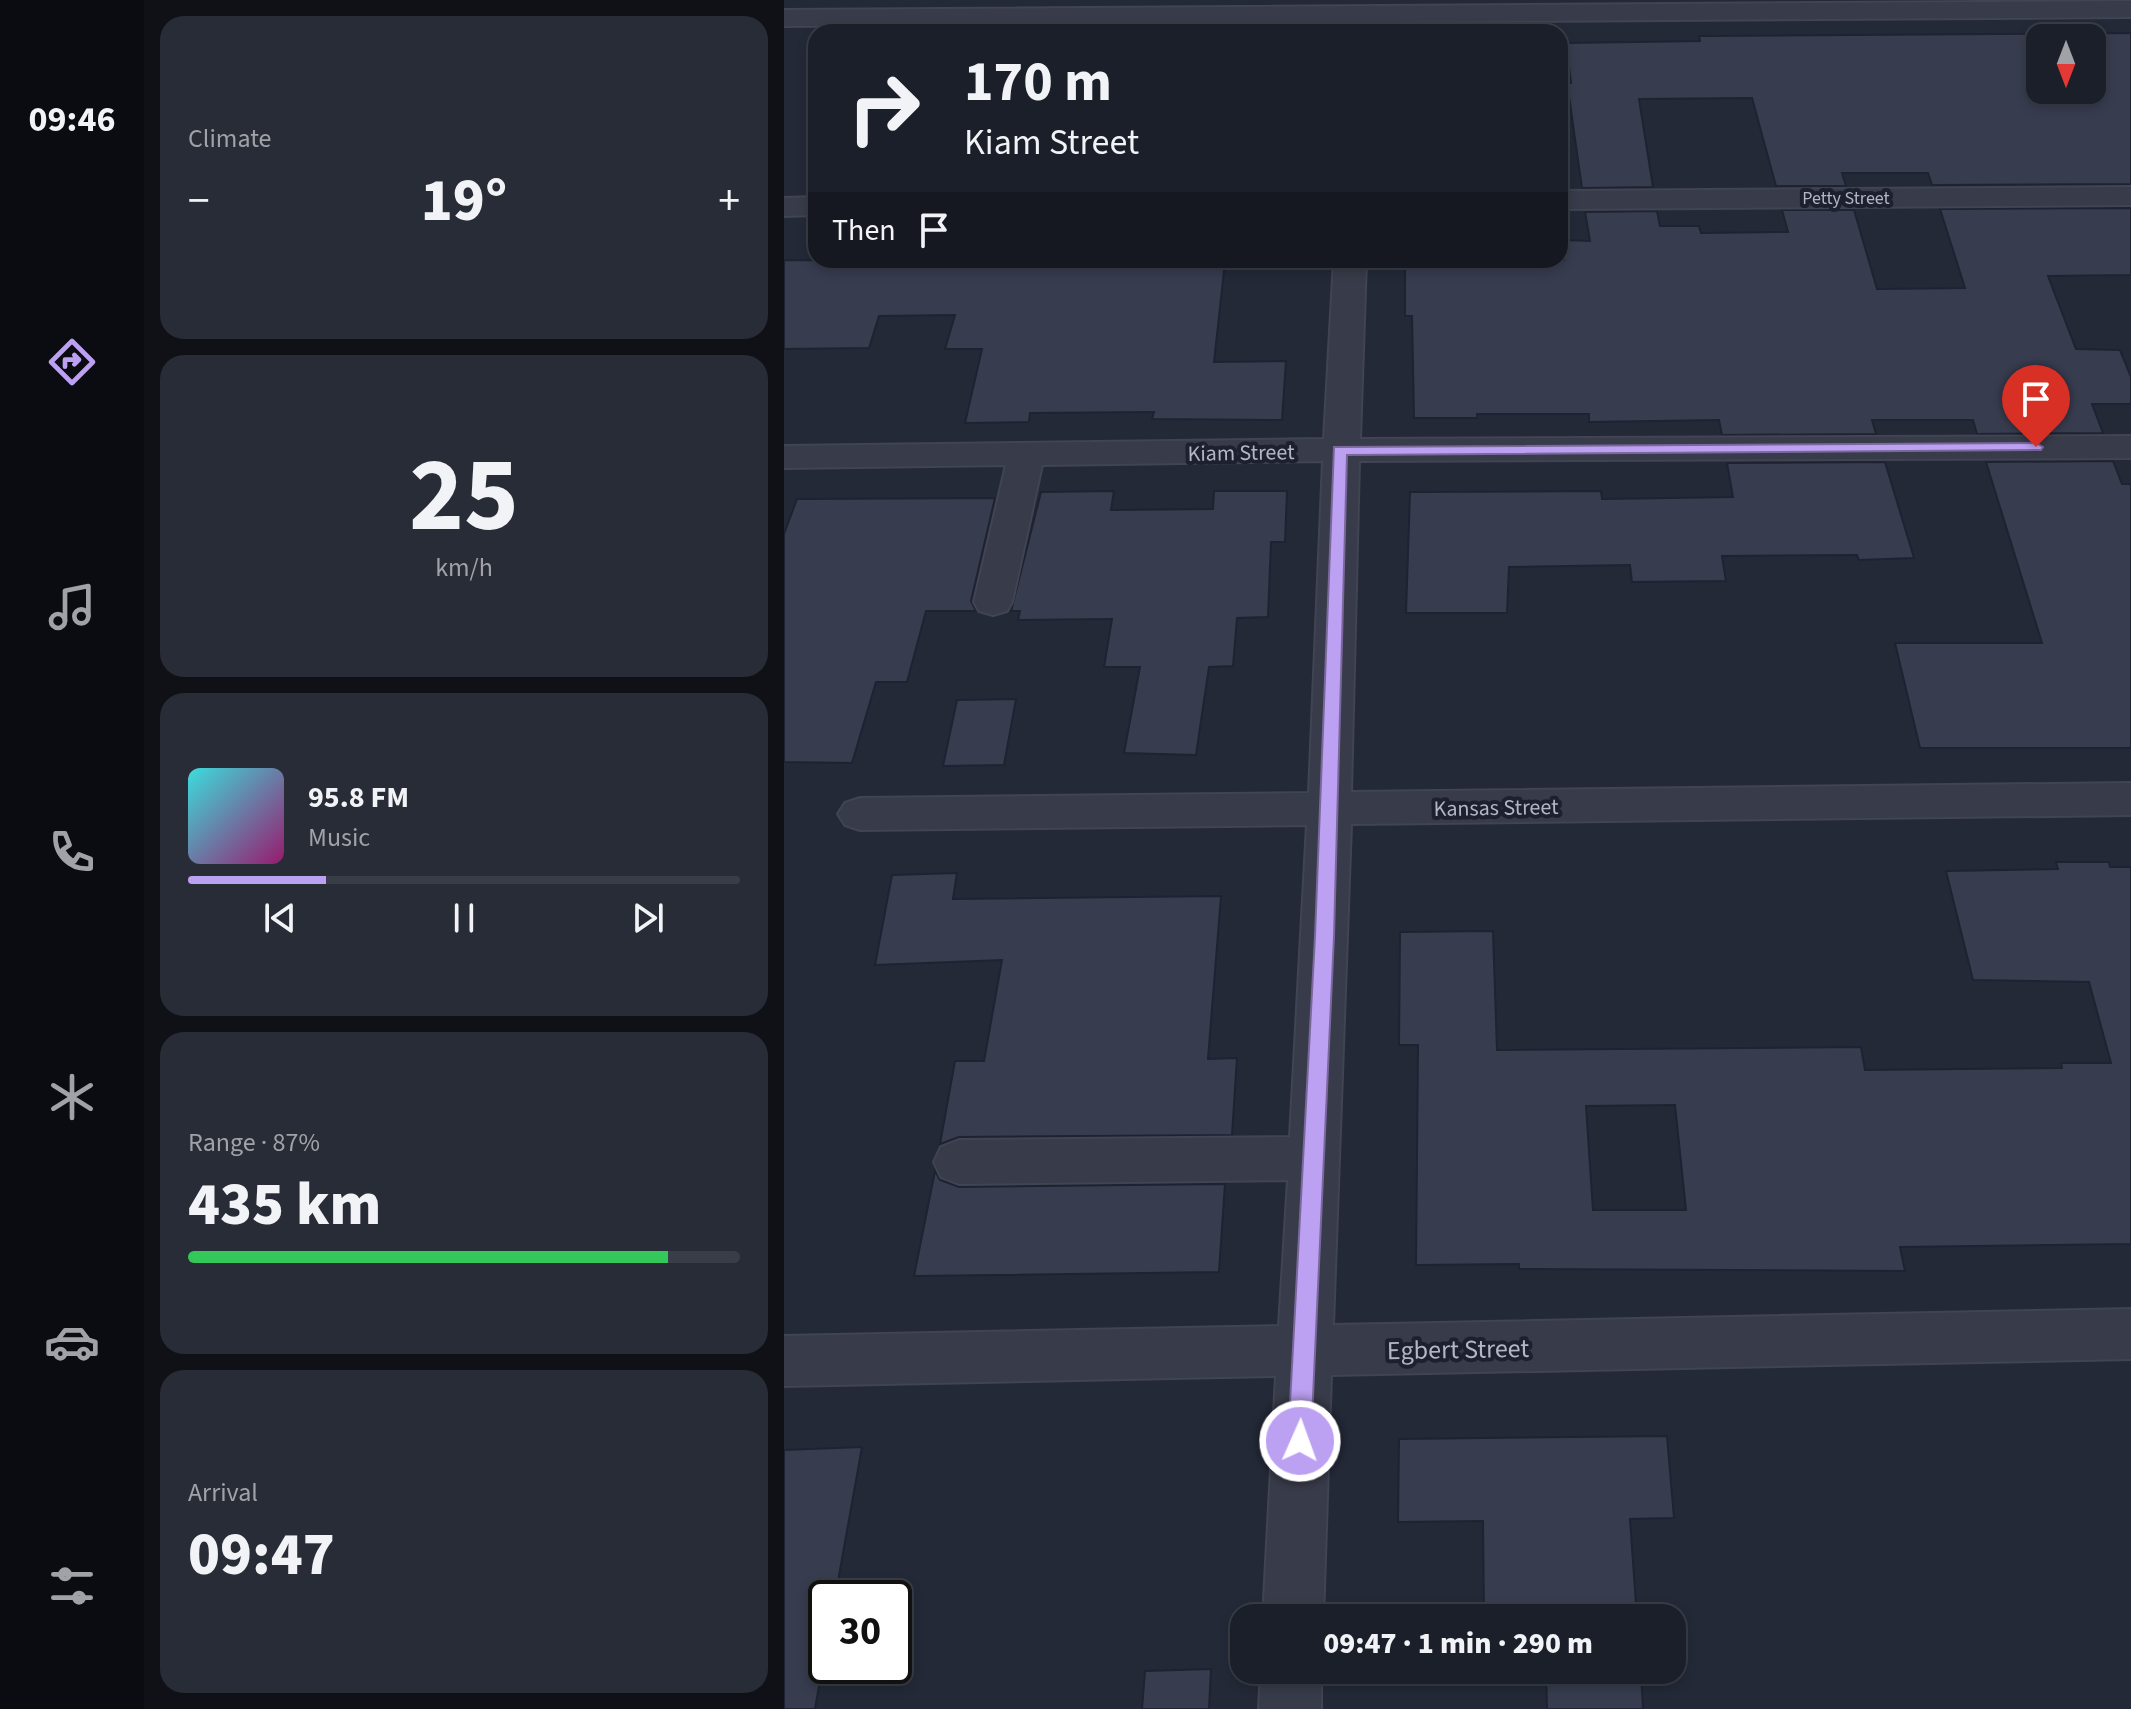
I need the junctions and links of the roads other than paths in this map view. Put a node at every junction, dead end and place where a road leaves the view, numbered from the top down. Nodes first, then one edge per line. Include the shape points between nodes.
1 (2131, 9) edge
2 (1361, 16) edge
3 (784, 18) edge
4 (2131, 196) edge
5 (1568, 200) edge
6 (808, 206) edge
7 (784, 207) edge
8 (1350, 268) edge
9 (2131, 447) edge
10 (1340, 450) junction
11 (1026, 455) junction
12 (788, 468) edge
13 (993, 602) dead end
14 (2131, 799) edge
15 (1330, 809) junction
16 (860, 814) dead end
17 (1316, 1158) junction
18 (959, 1162) dead end
19 (2131, 1334) edge
20 (1303, 1353) junction
21 (784, 1361) edge
22 (1294, 1604) edge
23 (1291, 1684) edge
24 (1290, 1709) edge

1 - 2 street
2 - 3 street
4 - 5 street, Petty Street
6 - 7 street
8 - 10 street
9 - 10 street, Kiam Street
10 - 11 street, Kiam Street
10 - 15 street
11 - 12 street, Kiam Street
11 - 13 street
14 - 15 street, Kansas Street
15 - 16 street, Kansas Street
15 - 17 street
17 - 18 street
17 - 20 street
19 - 20 street, Egbert Street
20 - 21 street, Egbert Street
20 - 22 street
23 - 24 street

